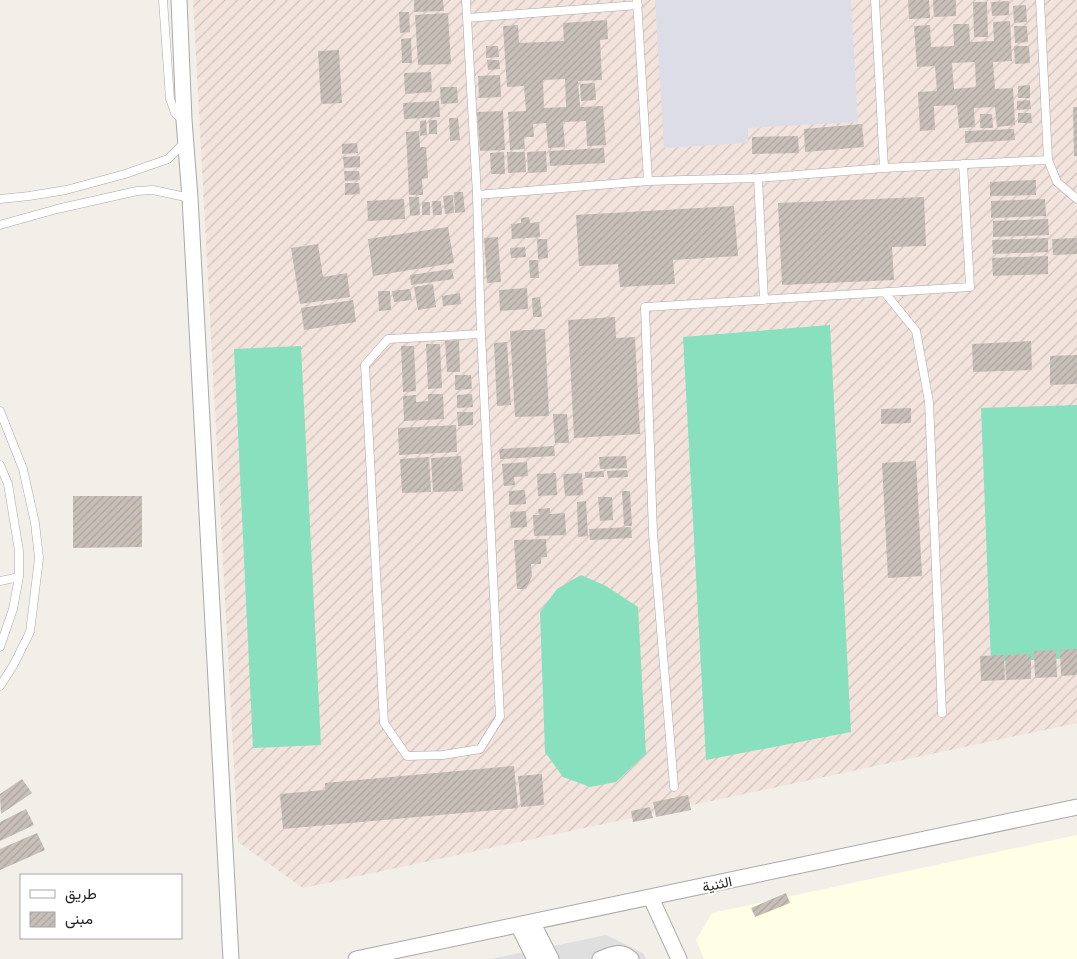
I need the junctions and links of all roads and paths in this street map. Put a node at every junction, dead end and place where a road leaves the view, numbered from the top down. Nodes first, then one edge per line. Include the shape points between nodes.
1 (163, 0) edge
2 (179, 0) edge
3 (466, 0) edge
4 (876, 0) edge
5 (1040, 0) edge
6 (638, 3) edge
7 (467, 18) junction
8 (184, 120) junction
9 (186, 142) junction
10 (1048, 160) junction
11 (963, 164) junction
12 (884, 168) junction
13 (758, 178) junction
14 (648, 181) junction
15 (476, 195) junction
16 (190, 198) junction
17 (0, 199) edge
18 (1077, 199) edge
19 (0, 226) edge
20 (885, 292) junction
21 (764, 300) junction
22 (481, 334) junction
23 (0, 410) edge
24 (0, 465) edge
25 (19, 577) junction
26 (0, 581) edge
27 (0, 647) edge
28 (0, 686) edge
29 (942, 713) dead end
30 (674, 787) dead end
31 (1077, 807) edge
32 (651, 898) junction
33 (525, 924) junction
34 (394, 955) edge
35 (231, 959) edge
36 (356, 959) edge
37 (535, 959) edge
38 (551, 959) edge
39 (600, 959) edge
40 (631, 959) edge
41 (679, 959) edge

1 - 8 lane via 170,99 175,113
2 - 8 street
3 - 7 lane
4 - 12 lane
5 - 10 lane
6 - 7 lane
6 - 14 lane
7 - 15 lane
8 - 9 street
9 - 16 street
9 - 17 lane via 168,159 125,174 66,190
10 - 11 lane
10 - 18 lane via 1058,182
11 - 12 lane
11 - 20 lane via 970,287
12 - 13 lane
13 - 14 lane
13 - 21 lane
14 - 15 lane
15 - 22 lane
16 - 19 lane via 153,190 137,191
16 - 35 street
20 - 21 lane
20 - 29 lane via 916,331 929,402
21 - 30 lane via 645,307 654,542
22 - 22 lane via 388,339 365,365 384,723 406,756 444,755 480,749 500,717
23 - 28 lane via 23,469 39,558 30,632
24 - 25 lane via 8,484 19,551
25 - 26 lane
25 - 27 lane via 13,609
31 - 32 street, الثنية
32 - 33 street, الثنية
32 - 41 street
33 - 34 street, الثنية
33 - 37 street
33 - 38 street
34 - 36 street, الثنية
39 - 40 street via 618,952

